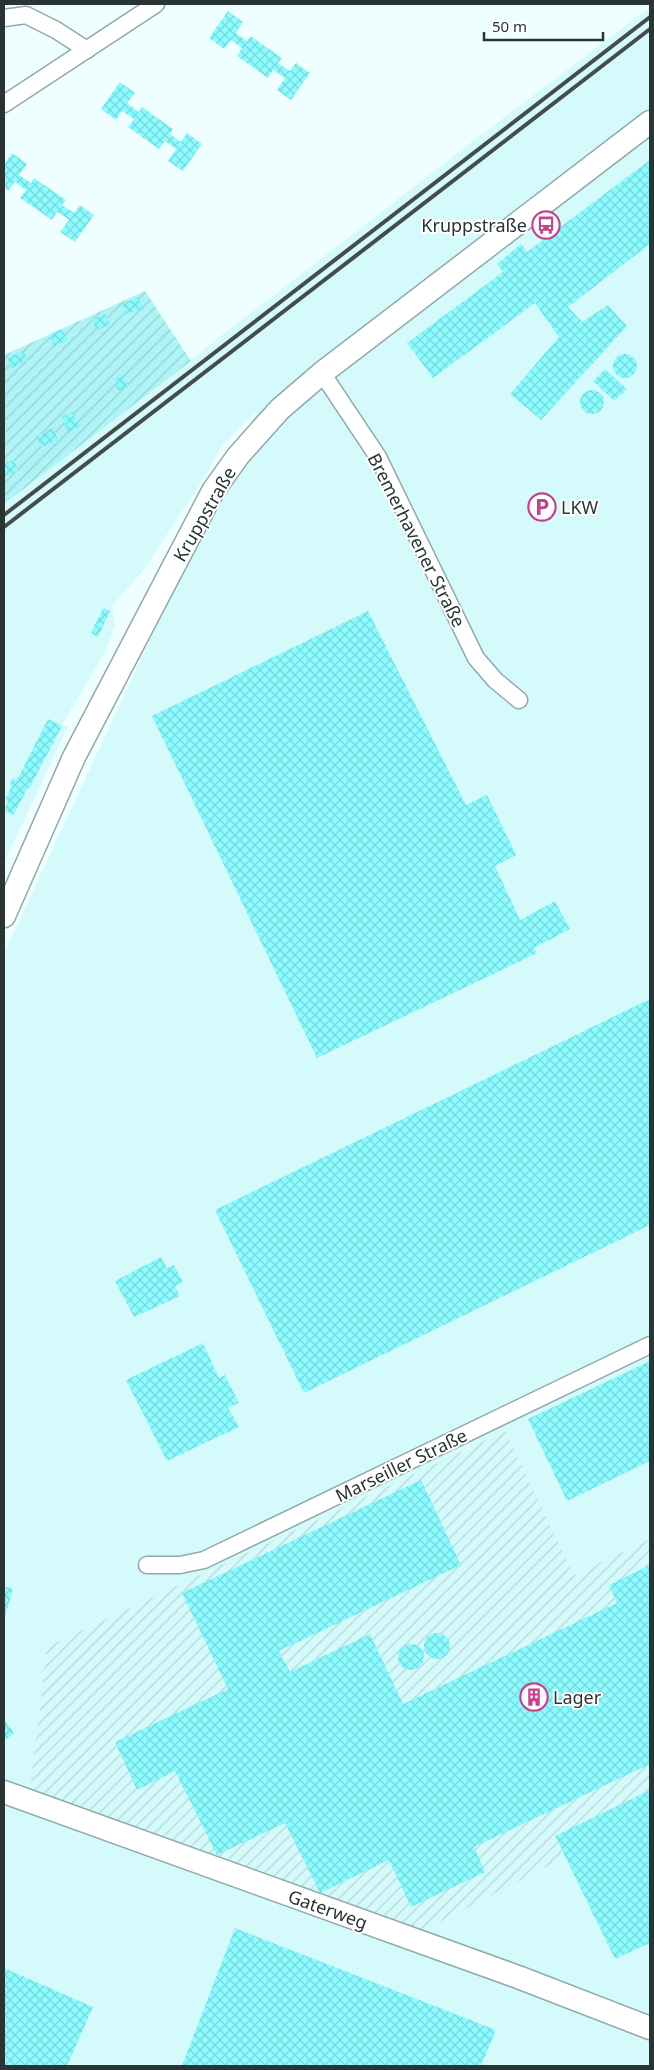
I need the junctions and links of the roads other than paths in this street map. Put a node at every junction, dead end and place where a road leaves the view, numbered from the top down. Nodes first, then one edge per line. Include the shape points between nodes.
1 (156, 4) edge
2 (4, 18) edge
3 (87, 50) junction
4 (4, 104) edge
5 (650, 122) edge
6 (322, 373) junction
7 (519, 700) dead end
8 (4, 916) edge
9 (650, 1346) edge
10 (147, 1565) dead end
11 (4, 1792) edge
12 (650, 2028) edge

1 - 3 street
2 - 3 street via 26,15
3 - 4 street
5 - 6 street, Kruppstraße
6 - 7 street, Bremerhavener Straße via 378,457 476,658
6 - 8 street, Kruppstraße via 274,416 238,456 213,491 74,757
9 - 10 street, Marseiller Straße via 204,1560 180,1565
11 - 12 street, Gaterweg via 518,1977

